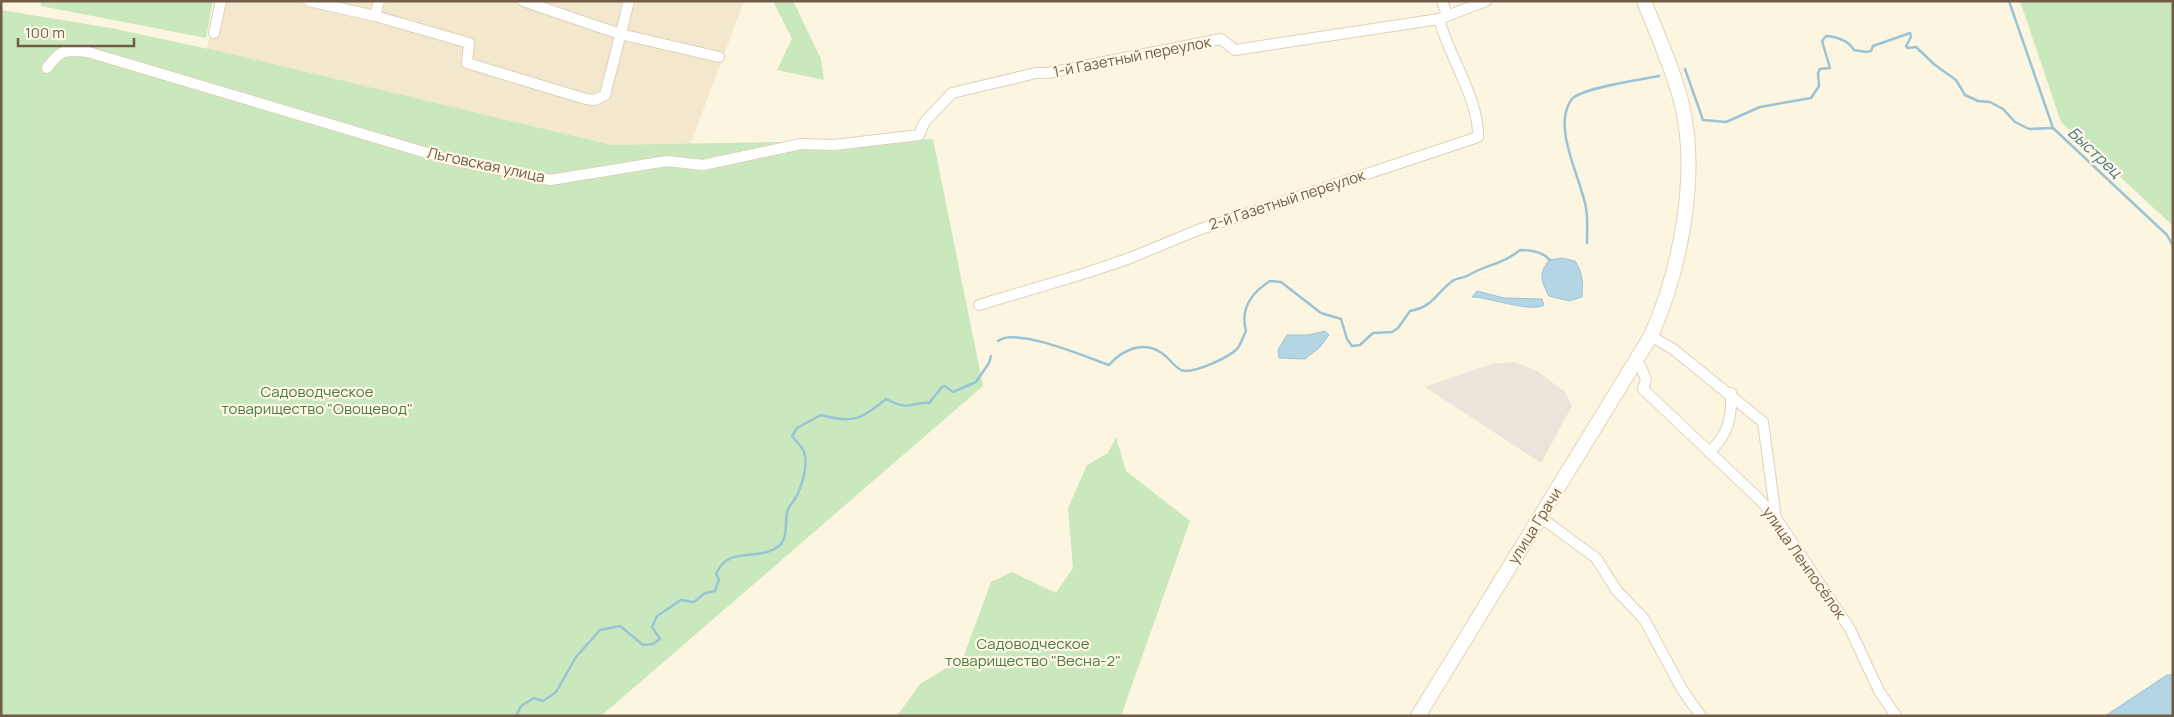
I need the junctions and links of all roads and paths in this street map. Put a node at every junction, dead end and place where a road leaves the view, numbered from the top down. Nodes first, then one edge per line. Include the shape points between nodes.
1 (221, 1) edge
2 (308, 1) edge
3 (379, 1) edge
4 (523, 1) edge
5 (629, 1) edge
6 (1442, 1) edge
7 (1486, 1) edge
8 (1644, 1) edge
9 (375, 16) junction
10 (1443, 17) junction
11 (214, 33) dead end
12 (620, 34) junction
13 (719, 57) dead end
14 (47, 68) dead end
15 (952, 93) joint
16 (979, 306) dead end
17 (1651, 336) junction
18 (1636, 362) junction
19 (1731, 393) junction
20 (1709, 452) junction
21 (1540, 518) junction
22 (1776, 518) junction
23 (1418, 716) edge
24 (1700, 716) edge
25 (1896, 716) edge

1 - 11 street
2 - 9 street
3 - 9 street
4 - 12 street
5 - 12 street
6 - 10 street
7 - 10 street, 1-й Газетный переулок
8 - 17 street, улица Грачи via 1682,104 1690,150 1685,213 1666,302
9 - 12 street via 468,42 467,63 595,100 605,95
10 - 15 street, 1-й Газетный переулок via 1235,50 1221,40 1036,73
10 - 16 street, 2-й Газетный переулок via 1443,36 1478,120 1478,137 1198,230 1094,270
12 - 13 street
14 - 15 street, Льговская улица via 58,54 88,52 447,159 550,180 667,161 702,165 801,144 834,145 919,135 924,123
17 - 18 street, улица Грачи
17 - 19 street
18 - 20 street, улица Ленпосёлок via 1646,379 1643,389
18 - 21 street, улица Грачи
19 - 20 street via 1723,439
19 - 22 street via 1763,422
20 - 22 street, улица Ленпосёлок
21 - 23 street, улица Грачи
21 - 24 street via 1596,558 1617,591 1644,619
22 - 25 street, улица Ленпосёлок via 1850,628 1879,691

